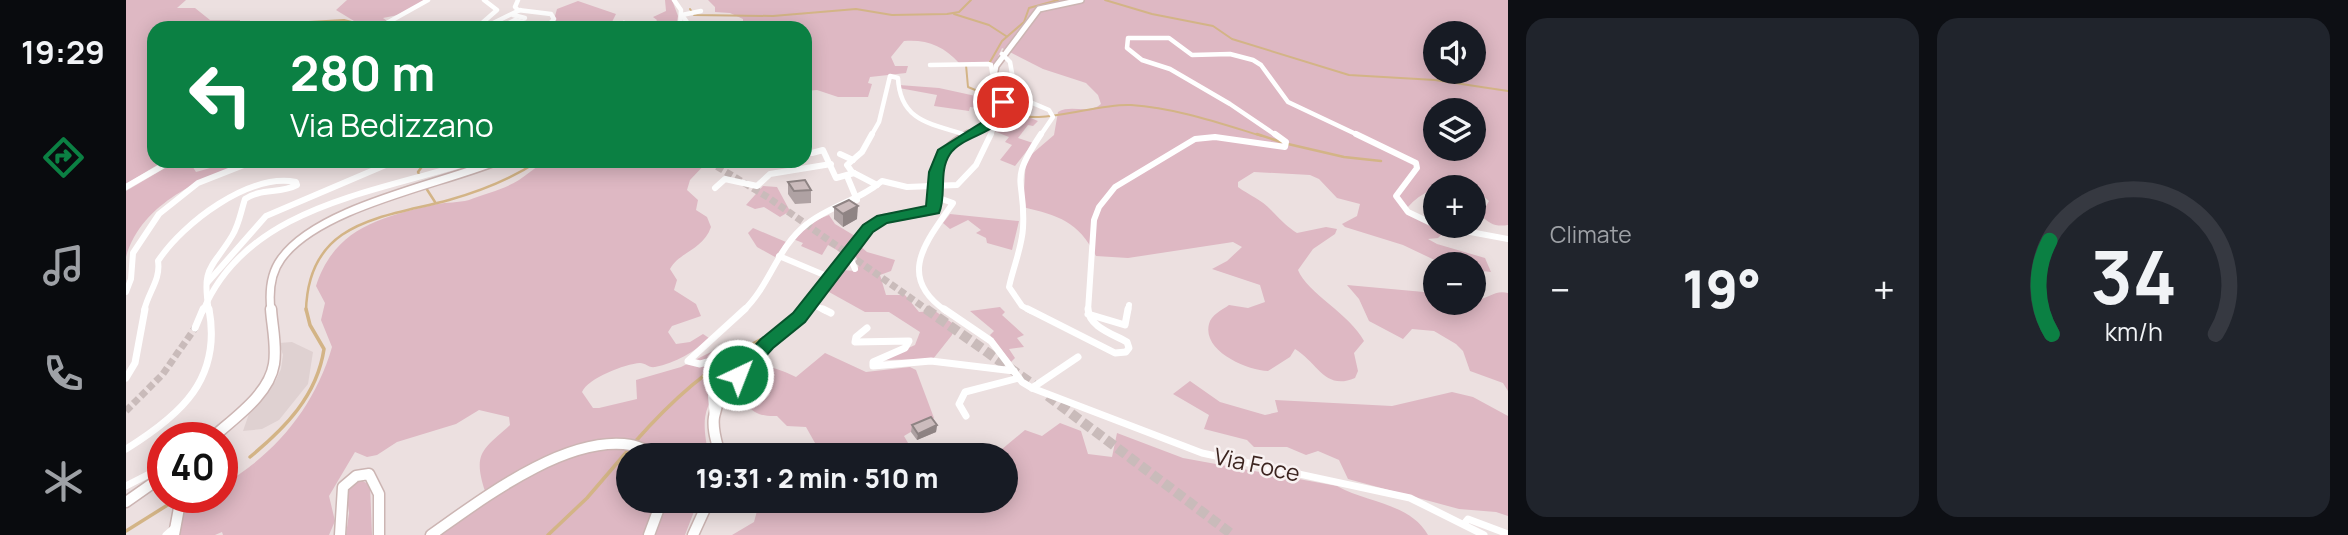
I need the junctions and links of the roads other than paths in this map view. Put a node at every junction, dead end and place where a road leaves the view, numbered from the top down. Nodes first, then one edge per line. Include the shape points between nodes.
1 (428, 0) edge
2 (484, 0) edge
3 (518, 0) edge
4 (674, 0) edge
5 (1081, 0) edge
6 (517, 10) junction
7 (701, 11) dead end
8 (509, 15) junction
9 (525, 18) dead end
10 (681, 18) junction
11 (515, 20) joint
12 (390, 21) edge
13 (489, 21) edge
14 (495, 21) edge
15 (518, 21) edge
16 (552, 21) edge
17 (681, 21) edge
18 (684, 21) edge
19 (1002, 54) junction
20 (930, 65) dead end
21 (993, 78) junction
22 (992, 122) junction
23 (967, 135) junction
24 (854, 149) dead end
25 (812, 153) dead end
26 (840, 154) dead end
27 (851, 158) junction
28 (831, 164) junction
29 (812, 167) edge
30 (159, 168) edge
31 (236, 168) edge
32 (377, 168) edge
33 (449, 168) edge
34 (482, 168) edge
35 (807, 168) edge
36 (854, 173) junction
37 (846, 176) junction
38 (879, 183) junction
39 (934, 186) junction
40 (126, 187) edge
41 (715, 188) dead end
42 (936, 197) junction
43 (857, 200) junction
44 (1423, 219) edge
45 (1486, 235) edge
46 (1508, 239) edge
47 (848, 252) junction
48 (779, 256) junction
49 (855, 269) dead end
50 (829, 277) junction
51 (206, 284) junction
52 (126, 292) edge
53 (810, 303) junction
54 (208, 304) junction
55 (1129, 305) dead end
56 (831, 313) dead end
57 (1088, 314) junction
58 (195, 328) tunnel mouth
59 (867, 328) dead end
60 (1077, 357) dead end
61 (1016, 374) junction
62 (126, 378) edge
63 (1032, 388) junction
64 (714, 415) junction
65 (966, 416) dead end
66 (227, 422) edge
67 (616, 443) edge
68 (718, 443) edge
69 (126, 449) edge
70 (147, 475) edge
71 (126, 486) edge
72 (147, 487) edge
73 (126, 502) edge
74 (178, 513) edge
75 (657, 513) edge
76 (703, 513) edge
77 (1464, 524) junction
78 (175, 531) edge
79 (1508, 534) edge
80 (166, 535) edge
81 (340, 535) edge
82 (379, 535) edge
83 (431, 535) edge
84 (649, 535) edge
85 (693, 535) edge
86 (1484, 535) edge

1 - 12 street
2 - 13 street via 497,10
3 - 6 street
4 - 10 street
5 - 19 street via 1039,9 1030,26
6 - 8 street
6 - 16 street via 551,14
7 - 10 street
8 - 9 street
8 - 11 street
8 - 14 street
10 - 17 street
10 - 18 street
11 - 15 street
19 - 21 street
19 - 57 street via 1010,62 1016,96 1049,110 1054,117 1021,164 1023,228 1009,287 1022,306 1042,317 1115,353 1128,350 1127,342 1096,325
20 - 21 street via 988,64
21 - 22 street via 1004,107
22 - 23 street
22 - 39 street via 994,128 970,173 955,186
23 - 27 street via 913,118 898,96 898,78 891,75 879,122 859,154
23 - 39 street via 945,150
24 - 27 street
25 - 28 street via 823,150
26 - 27 street
27 - 36 street via 847,165
28 - 29 street
28 - 37 street via 836,178
30 - 40 street
31 - 52 street via 198,183 164,208 133,253
32 - 51 street via 272,212
33 - 54 street via 337,200 287,223 230,266 214,286
34 - 66 street via 331,220 295,244 280,259 271,279 271,376
35 - 41 street via 770,174 757,187 725,179
36 - 37 street
36 - 38 street
37 - 43 street
38 - 39 street
38 - 43 street
39 - 42 street
42 - 47 street via 931,212 878,221
42 - 61 street, Via Foce via 953,203 921,250 920,282 933,301 990,341
43 - 48 street via 807,223
44 - 57 street via 1408,212 1396,196 1416,163 1288,102 1254,60 1230,54 1192,55 1169,38 1130,37 1126,42 1132,54 1170,69 1286,142 1285,147 1271,147 1198,138 1118,182 1097,206
45 - 46 street
47 - 49 street
47 - 50 street
48 - 50 street
48 - 64 street via 756,299 688,361 713,360 722,366 711,390
50 - 53 street
51 - 54 street
51 - 62 street via 208,267 233,235 246,197 288,190 298,185 296,181 232,195 166,247 158,261 160,274 147,298 135,363
53 - 56 street
53 - 64 street via 740,372
54 - 58 street
54 - 69 street via 213,343 195,389 174,415
55 - 57 street via 1125,325
59 - 61 street via 855,342 909,341 873,366 931,362
60 - 63 street
61 - 63 street, Via Foce
61 - 65 street via 965,392 959,404
63 - 77 street, Via Foce via 1202,453 1410,498
64 - 68 street
67 - 83 street via 556,460 496,490
70 - 71 street
72 - 73 street
74 - 78 street
75 - 84 street
76 - 85 street
77 - 79 street via 1468,519
77 - 86 street, Via Foce
78 - 80 street
81 - 82 street via 341,490 360,474 375,479

